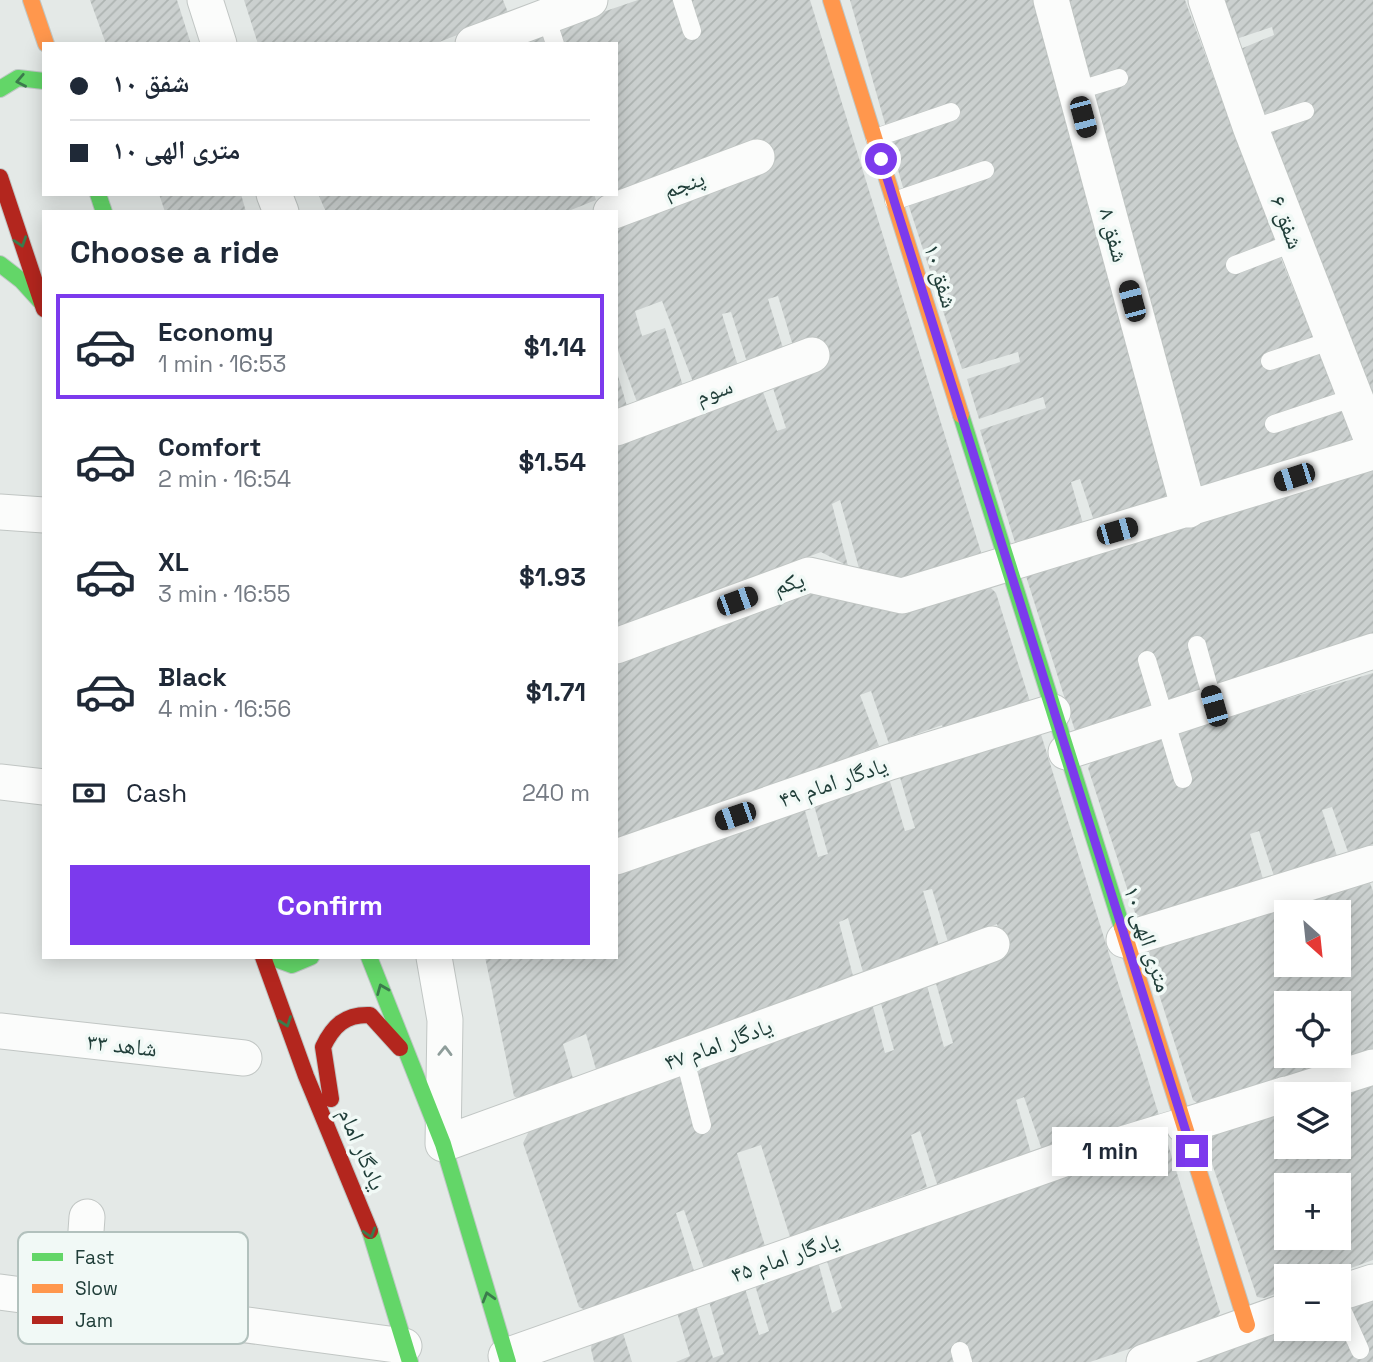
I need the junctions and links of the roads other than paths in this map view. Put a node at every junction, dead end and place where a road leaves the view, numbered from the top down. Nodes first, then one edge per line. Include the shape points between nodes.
1 (31, 0) edge
2 (205, 0) edge
3 (590, 0) edge
4 (682, 0) edge
5 (831, 0) edge
6 (1051, 0) edge
7 (1206, 0) edge
8 (539, 24) edge
9 (692, 31) dead end
10 (45, 42) edge
11 (218, 42) edge
12 (480, 42) edge
13 (1119, 78) dead end
14 (42, 81) edge
15 (0, 89) edge
16 (1076, 91) junction
17 (1305, 111) dead end
18 (951, 112) dead end
19 (1251, 129) junction
20 (875, 138) junction
21 (757, 157) dead end
22 (985, 170) dead end
23 (0, 177) edge
24 (894, 201) junction
25 (616, 210) edge
26 (1295, 242) junction
27 (0, 264) edge
28 (1235, 265) dead end
29 (42, 303) edge
30 (42, 305) edge
31 (1333, 340) junction
32 (812, 355) dead end
33 (1270, 361) dead end
34 (1355, 397) junction
35 (1275, 424) dead end
36 (618, 427) edge
37 (1373, 443) edge
38 (1373, 452) edge
39 (1189, 510) junction
40 (0, 512) edge
41 (42, 515) edge
42 (1007, 566) junction
43 (618, 645) edge
44 (1197, 645) dead end
45 (1373, 652) edge
46 (1147, 660) dead end
47 (1214, 706) junction
48 (1053, 712) junction
49 (1166, 720) junction
50 (1066, 752) junction
51 (1183, 779) dead end
52 (0, 782) edge
53 (42, 787) edge
54 (618, 856) edge
55 (1373, 863) edge
56 (1124, 940) junction
57 (992, 944) dead end
58 (264, 959) edge
59 (276, 959) edge
60 (306, 959) edge
61 (370, 959) edge
62 (434, 959) edge
63 (0, 1031) edge
64 (684, 1056) junction
65 (244, 1058) dead end
66 (412, 1064) junction
67 (1373, 1067) edge
68 (1325, 1082) edge
69 (1274, 1097) edge
70 (1183, 1121) junction
71 (702, 1125) dead end
72 (1112, 1138) dead end
73 (443, 1144) junction
74 (1064, 1158) dead end
75 (362, 1206) junction
76 (87, 1217) dead end
77 (86, 1232) edge
78 (1373, 1282) edge
79 (1351, 1289) edge
80 (0, 1292) edge
81 (18, 1294) edge
82 (1274, 1315) edge
83 (1247, 1325) junction
84 (248, 1329) edge
85 (1351, 1330) edge
86 (1360, 1350) dead end
87 (407, 1354) edge
88 (507, 1359) edge
89 (1159, 1359) edge

1 - 10 main road
2 - 11 street
3 - 8 street
4 - 9 lane
5 - 20 main road, شفق ۱۰
6 - 16 street, شفق ۸
7 - 19 street, شفق ۶
8 - 12 street
13 - 16 lane
14 -> 15 main road via 18,78
16 - 39 street, شفق ۸
17 - 19 lane
18 - 20 lane
19 - 26 street, شفق ۶
20 - 24 main road, شفق ۱۰
21 - 25 street, پنجم
22 - 24 lane
23 -> 29 main road
24 - 42 main road, شفق ۱۰
26 - 28 lane
26 - 31 street, شفق ۶
27 - 30 main road
31 - 33 lane
31 - 34 street, شفق ۶
32 - 36 street, سوم
34 - 35 lane
34 - 37 street, شفق ۶
38 - 39 street, یکم
39 - 42 street, یکم
40 - 41 street
42 - 43 street, یکم via 902,596 809,575
42 - 48 main road, ۱۰ متری الهی
44 - 47 lane
45 - 47 street
46 - 49 lane
47 - 49 street
48 - 50 main road, ۱۰ متری الهی
48 - 54 street, یادگار امام ۴۹ via 890,762
49 - 50 street
49 - 51 lane
50 - 56 main road, ۱۰ متری الهی
52 - 53 street
55 - 56 street
56 - 70 main road, ۱۰ متری الهی
57 - 64 street, یادگار امام ۴۷
58 -> 75 main road, یادگار امام via 306,1076
59 - 60 main road via 292,965
66 -> 61 main road
73 -> 62 street via 446,1020
63 - 65 street, شاهد ۳۳
64 - 71 lane
64 - 73 street, یادگار امام ۴۷
66 - 73 main road
66 - 75 main road via 370,1015 358,1014 339,1022 323,1047 331,1099
67 - 68 street
69 - 70 street
70 - 72 lane
70 - 83 main road, ۱۰ متری الهی
88 -> 73 main road
74 - 88 street, یادگار امام ۴۵
75 -> 87 main road, یادگار امام
76 - 77 street
78 - 79 street
80 - 81 street
82 - 83 street
83 - 89 street
84 - 87 street
85 - 86 lane

